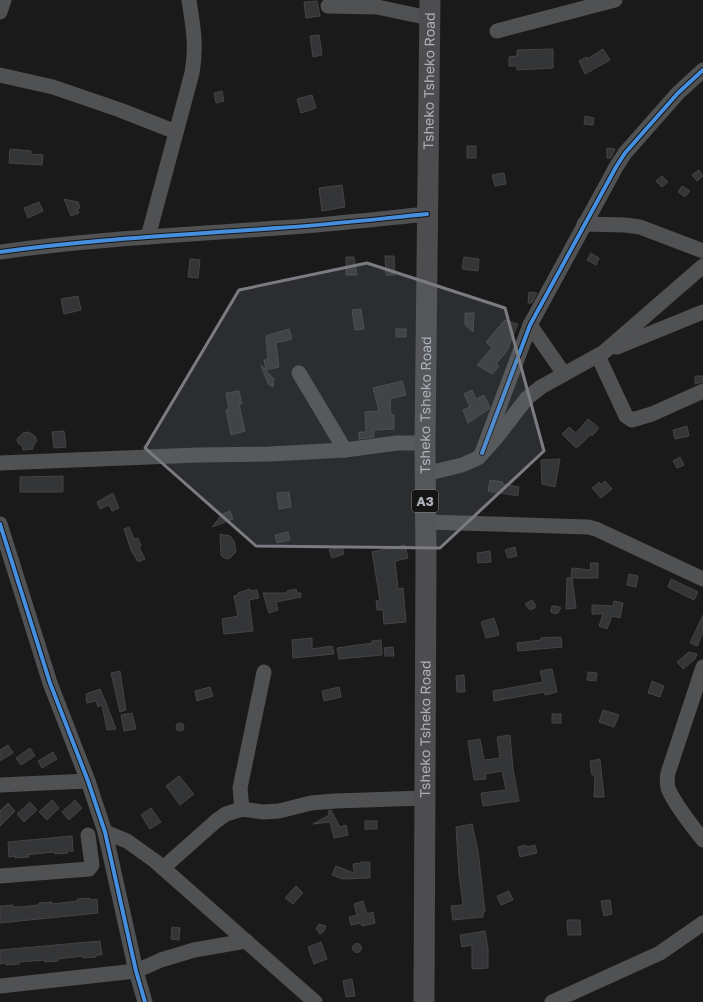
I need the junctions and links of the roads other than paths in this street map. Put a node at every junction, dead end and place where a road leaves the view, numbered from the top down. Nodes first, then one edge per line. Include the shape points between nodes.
1 (4, 0) edge
2 (189, 0) edge
3 (615, 0) edge
4 (328, 6) dead end
5 (430, 9) edge
6 (0, 12) edge
7 (497, 31) dead end
8 (703, 70) edge
9 (0, 75) edge
10 (176, 132) junction
11 (427, 214) junction
12 (584, 224) junction
13 (148, 237) junction
14 (703, 251) edge
15 (0, 252) edge
16 (703, 266) edge
17 (703, 312) edge
18 (530, 325) junction
19 (601, 354) junction
20 (299, 373) dead end
21 (564, 374) junction
22 (703, 391) edge
23 (425, 443) junction
24 (346, 450) junction
25 (482, 453) junction
26 (0, 463) edge
27 (425, 474) junction
28 (426, 522) junction
29 (0, 524) edge
30 (703, 579) edge
31 (703, 667) edge
32 (264, 672) dead end
33 (88, 781) junction
34 (0, 785) edge
35 (426, 798) junction
36 (242, 809) junction
37 (105, 832) junction
38 (88, 835) dead end
39 (703, 840) edge
40 (163, 868) junction
41 (0, 876) edge
42 (703, 923) edge
43 (246, 941) junction
44 (136, 971) junction
45 (0, 986) edge
46 (145, 1002) edge
47 (315, 1002) edge
48 (424, 1002) edge
49 (552, 1002) edge

1 - 6 street
2 - 10 street via 195,56
3 - 7 street
4 - 5 street
5 - 11 highway, Tsheko Tsheko Road / A3
8 - 12 street via 678,93 625,153
9 - 10 street via 53,87
10 - 13 street
11 - 13 street
11 - 23 highway, Tsheko Tsheko Road / A3
12 - 14 street via 640,227
12 - 18 street
13 - 15 street
16 - 19 street
17 - 19 street
18 - 21 street
18 - 25 street
19 - 21 street
19 - 22 street via 626,416 632,420
20 - 24 street
21 - 25 street via 527,398
23 - 24 street via 397,443
23 - 27 highway, Tsheko Tsheko Road / A3
24 - 26 street
25 - 27 street via 472,461
27 - 28 highway, Tsheko Tsheko Road / A3
28 - 30 street via 588,527
28 - 35 highway, Tsheko Tsheko Road / A3
29 - 33 street via 50,683
31 - 39 street via 667,782 671,794
32 - 36 street via 240,788
33 - 34 street
33 - 37 street
35 - 36 street via 311,803 263,812
35 - 48 highway, Tsheko Tsheko Road / A3
36 - 40 street via 226,814 216,821
37 - 40 street via 140,849
37 - 44 street
38 - 41 street via 92,865 89,869
40 - 43 street
42 - 49 street via 660,953
43 - 44 street via 194,950
43 - 47 street
44 - 45 street
44 - 46 street

